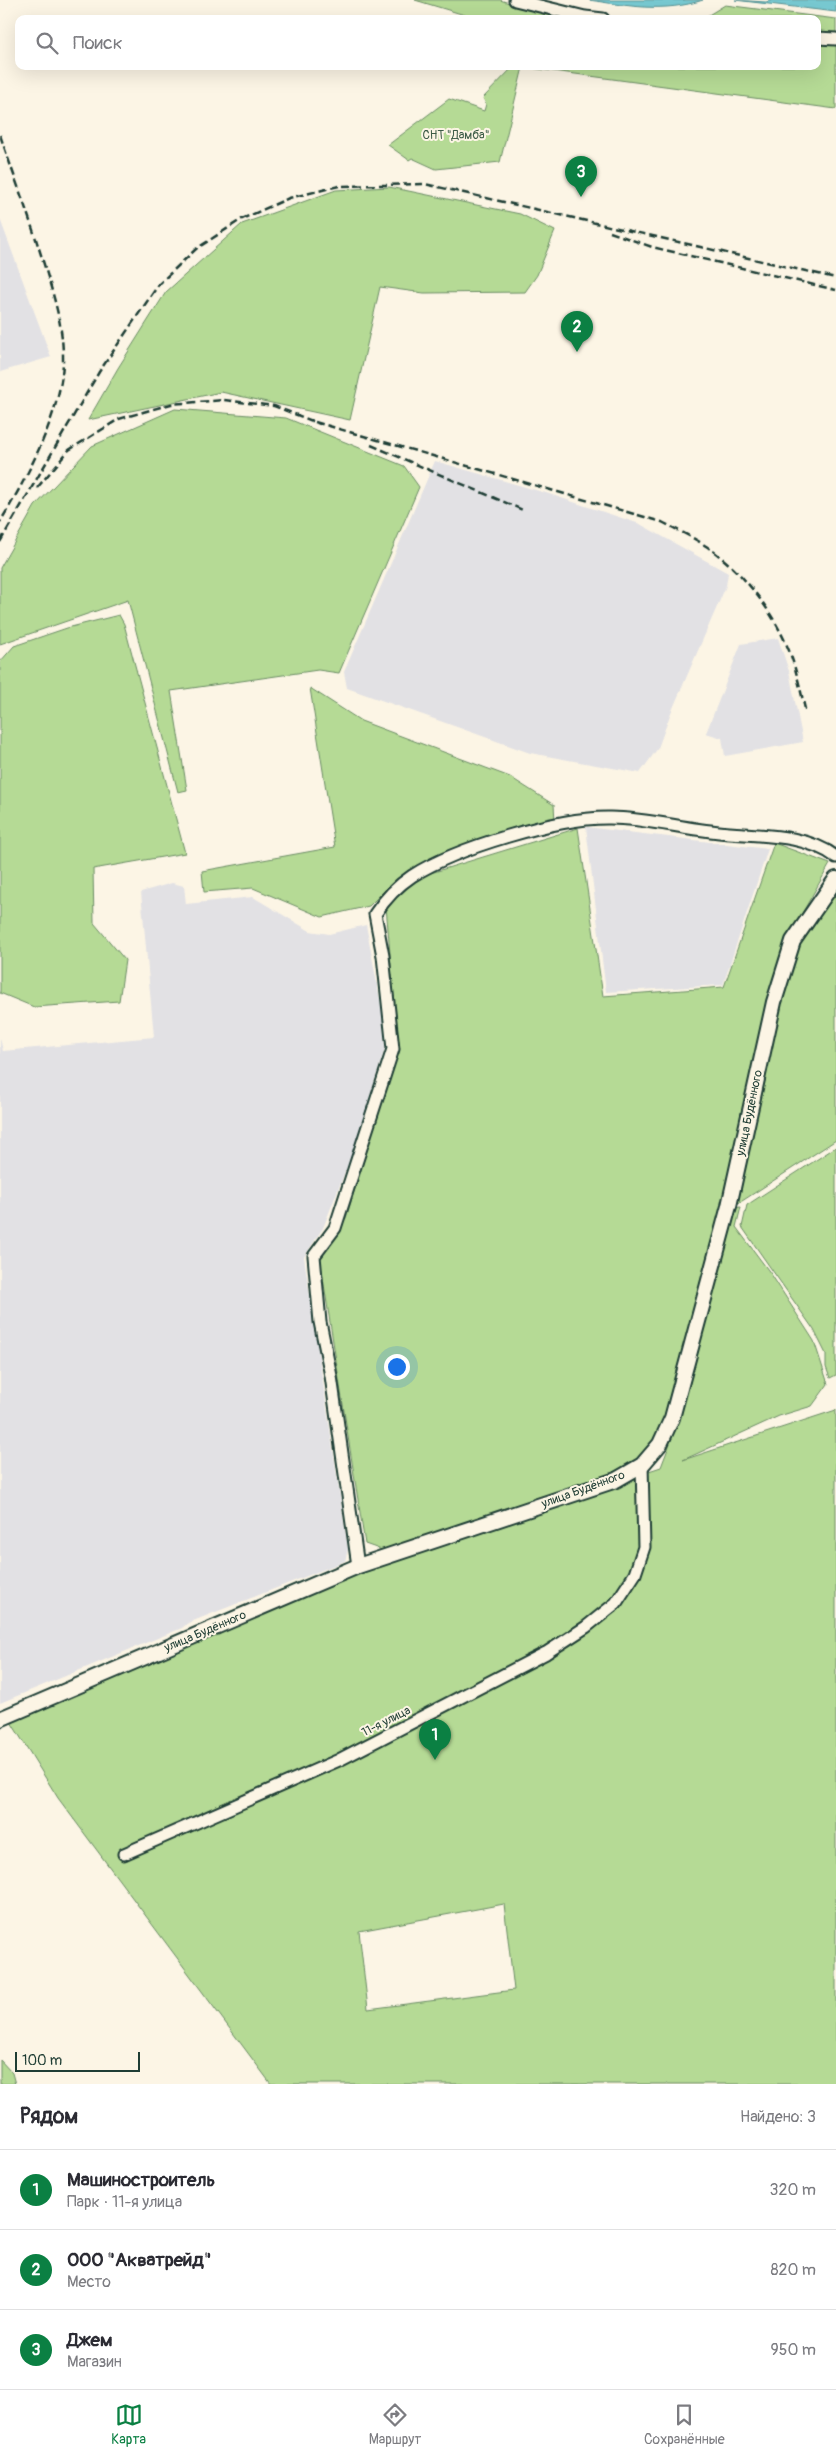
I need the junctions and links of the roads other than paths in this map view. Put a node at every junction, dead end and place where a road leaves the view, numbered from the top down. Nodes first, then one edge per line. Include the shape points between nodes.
1 (515, 0) edge
2 (577, 15) edge
3 (821, 38) edge
4 (836, 39) edge
5 (836, 857) edge
6 (836, 879) edge
7 (642, 1465) junction
8 (358, 1566) junction
9 (0, 1719) edge
10 (124, 1854) dead end

1 - 2 street
3 - 4 street
5 - 8 street via 824,847 784,838 612,818 578,819 495,841 442,860 411,877 385,899 376,914 393,1049 335,1228 314,1256 320,1322
6 - 7 main road, улица Будённого via 793,941 774,1002 729,1206 672,1418 660,1444
7 - 8 main road, улица Будённого via 616,1480
7 - 10 street, 11-я улица via 644,1547 635,1574 616,1603 586,1627 546,1653 339,1760
8 - 9 main road, улица Будённого

